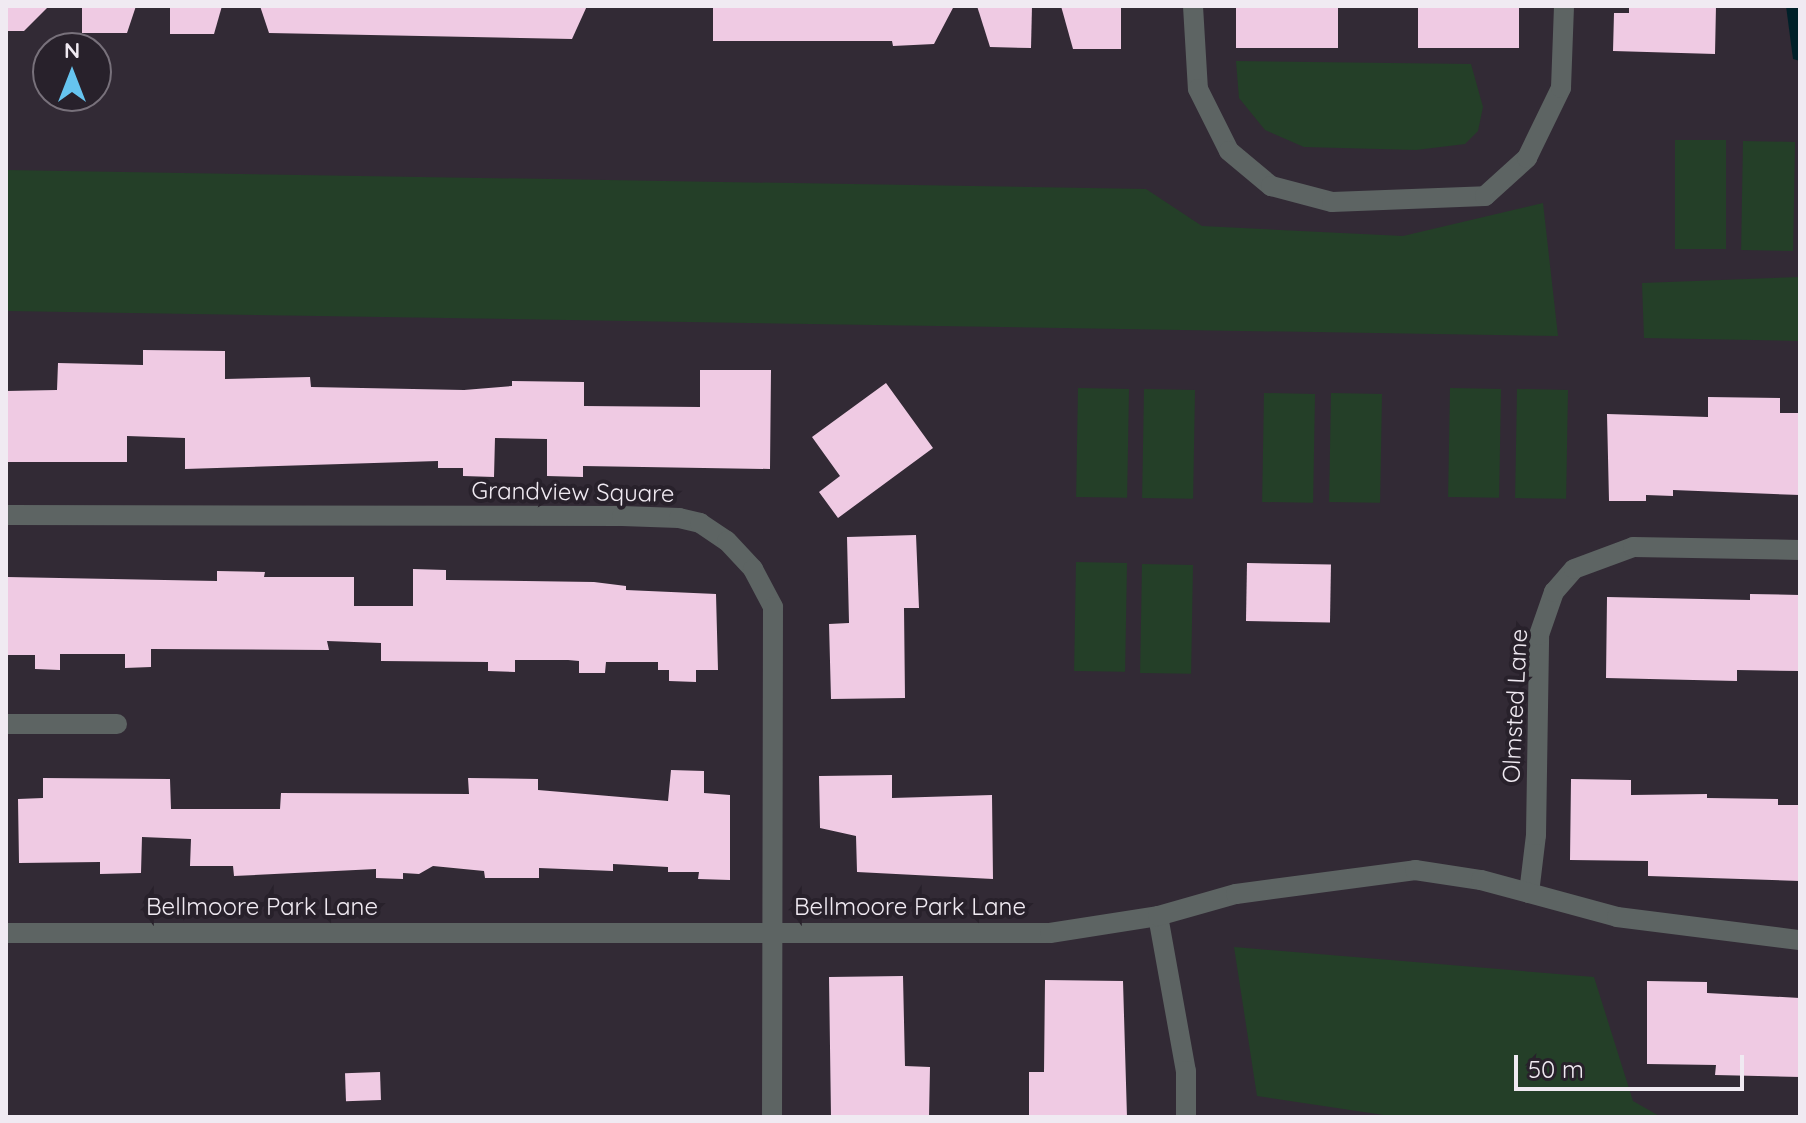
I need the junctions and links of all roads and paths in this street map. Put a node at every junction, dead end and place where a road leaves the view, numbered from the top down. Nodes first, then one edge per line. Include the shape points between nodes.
1 (1193, 6) edge
2 (1564, 6) edge
3 (6, 515) edge
4 (1800, 550) edge
5 (6, 724) edge
6 (117, 724) dead end
7 (1529, 893) junction
8 (1158, 916) junction
9 (773, 932) junction
10 (6, 933) edge
11 (1800, 940) edge
12 (772, 1117) edge
13 (1186, 1117) edge

1 - 2 street via 1198,89 1229,151 1271,186 1332,202 1485,196 1527,158 1561,88
3 - 9 street, Grandview Square via 622,516 700,523 744,557 773,607
4 - 7 street, Olmsted Lane via 1633,547 1574,569 1554,592 1539,635 1536,835
5 - 6 street
7 - 8 street, Bellmoore Park Lane via 1415,870 1236,894
7 - 11 street, Bellmoore Park Lane via 1617,917
8 - 9 street, Bellmoore Park Lane via 1050,933
8 - 13 street via 1186,1071
9 - 10 street, Bellmoore Park Lane
9 - 12 street, Grandview Square

